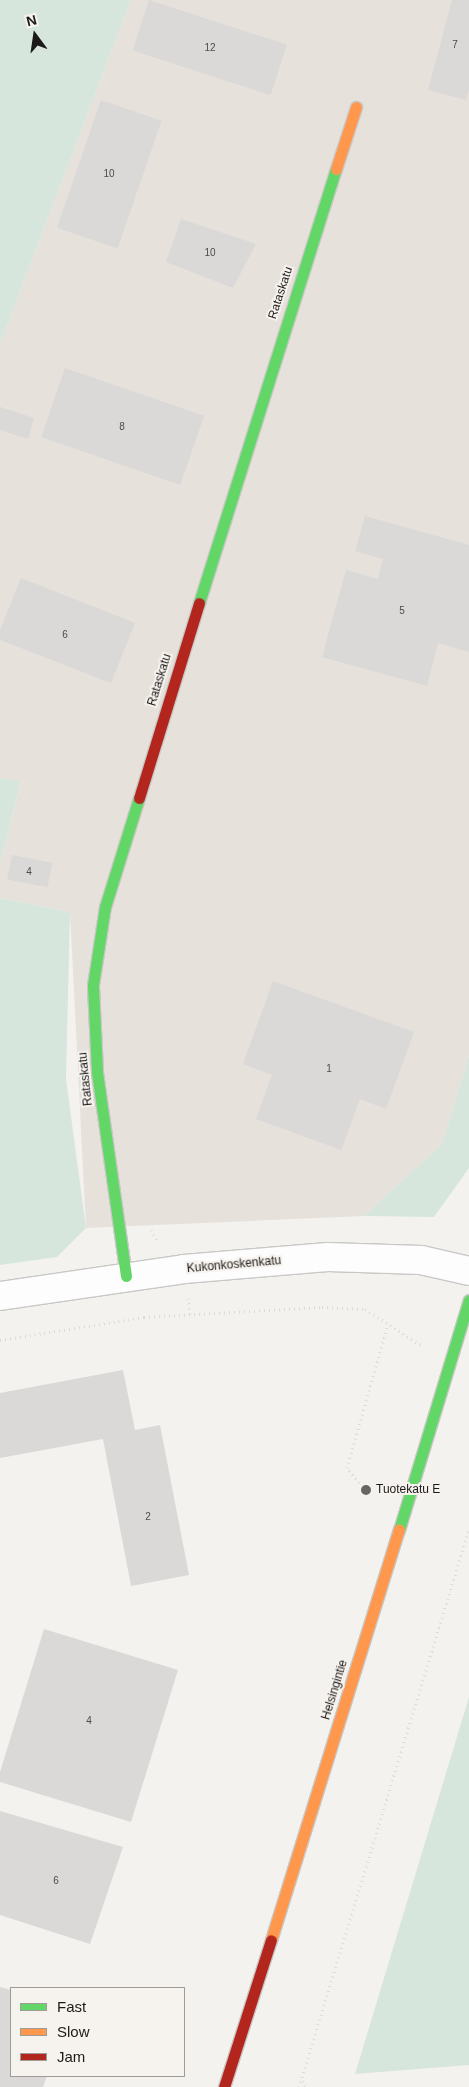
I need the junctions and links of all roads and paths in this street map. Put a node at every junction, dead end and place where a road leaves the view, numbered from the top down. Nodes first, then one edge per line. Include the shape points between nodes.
1 (356, 107) dead end
2 (148, 1222) dead end
3 (184, 1269) junction
4 (469, 1271) edge
5 (126, 1276) junction
6 (0, 1296) edge
7 (469, 1300) edge
8 (190, 1314) junction
9 (388, 1324) junction
10 (0, 1340) edge
11 (448, 1362) junction
12 (366, 1490) dead end
13 (469, 1529) edge
14 (301, 2080) junction
15 (224, 2087) edge
16 (299, 2087) edge
17 (306, 2087) edge

1 - 5 street, Rataskatu via 272,366 105,906 93,985 97,1071
2 - 3 path via 156,1240 182,1249
3 - 4 street, Kukonkoskenkatu via 328,1257 421,1260
3 - 5 street, Kukonkoskenkatu
3 - 8 path
5 - 6 street, Kukonkoskenkatu
7 - 11 street, Helsingintie
8 - 9 path via 322,1307 365,1310
8 - 10 path via 144,1317
9 - 11 path
9 - 12 path via 347,1468
11 - 15 street, Helsingintie via 349,1693
13 - 14 path
14 - 16 path
14 - 17 path

